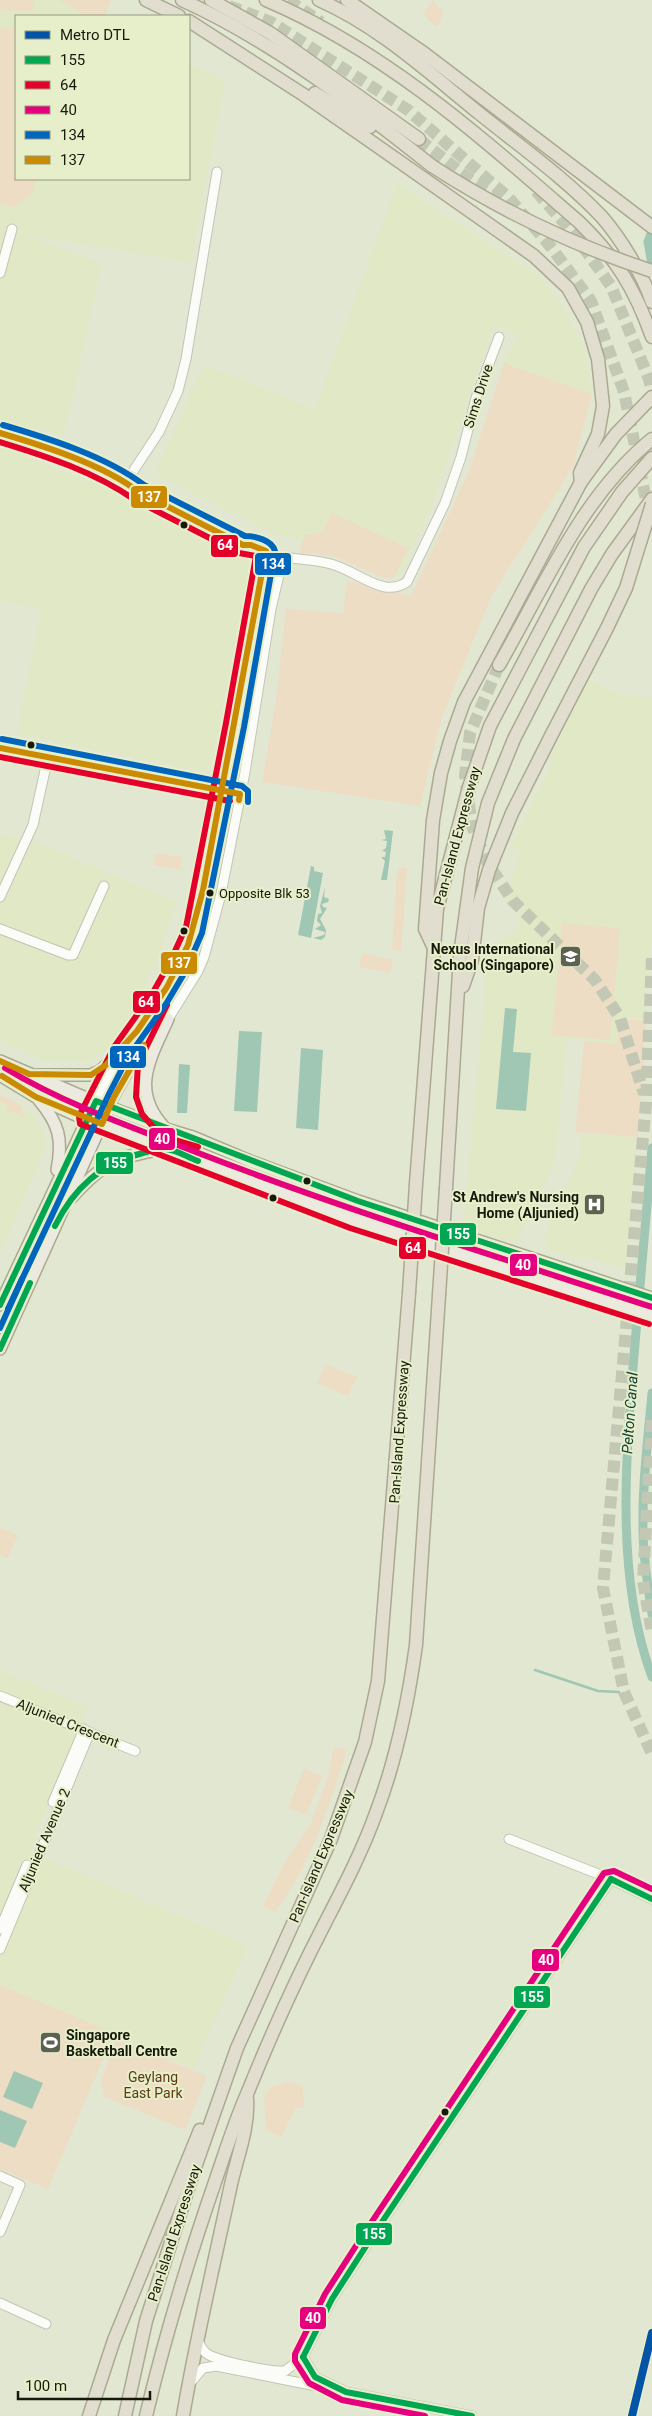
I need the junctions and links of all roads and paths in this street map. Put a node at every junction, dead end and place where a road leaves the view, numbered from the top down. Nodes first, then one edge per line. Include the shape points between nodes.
1 (146, 0) edge
2 (182, 0) edge
3 (211, 0) edge
4 (266, 0) edge
5 (319, 0) edge
6 (347, 0) edge
7 (177, 15) edge
8 (190, 21) edge
9 (190, 22) edge
10 (438, 78) junction
11 (419, 139) tunnel mouth
12 (412, 150) junction
13 (574, 169) junction
14 (217, 172) dead end
15 (652, 227) edge
16 (12, 229) dead end
17 (652, 271) edge
18 (0, 274) edge
19 (652, 302) edge
20 (499, 337) dead end
21 (652, 337) edge
22 (652, 397) edge
23 (0, 433) edge
24 (652, 439) edge
25 (652, 458) edge
26 (581, 482) junction
27 (130, 484) junction
28 (652, 499) edge
29 (652, 504) edge
30 (266, 551) junction
31 (287, 559) junction
32 (499, 665) tunnel mouth
33 (0, 748) edge
34 (48, 756) junction
35 (222, 790) junction
36 (240, 794) junction
37 (104, 886) dead end
38 (0, 897) edge
39 (0, 929) edge
40 (433, 946) junction
41 (467, 949) junction
42 (168, 1019) junction
43 (121, 1052) junction
44 (0, 1061) edge
45 (29, 1074) junction
46 (0, 1075) edge
47 (36, 1097) junction
48 (96, 1101) junction
49 (109, 1107) junction
50 (87, 1119) junction
51 (102, 1124) junction
52 (166, 1129) junction
53 (164, 1149) junction
54 (54, 1185) junction
55 (62, 1208) junction
56 (652, 1298) edge
57 (0, 1305) edge
58 (652, 1316) edge
59 (0, 1350) edge
60 (0, 1696) edge
61 (87, 1731) junction
62 (135, 1751) dead end
63 (509, 1839) dead end
64 (611, 1879) junction
65 (652, 1899) edge
66 (0, 1929) edge
67 (0, 1949) edge
68 (237, 2048) junction
69 (246, 2094) junction
70 (0, 2176) edge
71 (0, 2232) edge
72 (0, 2303) edge
73 (46, 2324) dead end
74 (197, 2335) junction
75 (303, 2357) junction
76 (188, 2387) junction
77 (346, 2392) junction
78 (89, 2416) edge
79 (124, 2416) edge
80 (146, 2416) edge
81 (183, 2416) edge
82 (472, 2416) edge

1 - 7 highway
2 - 12 highway via 276,51
3 - 11 highway via 270,33
4 - 21 highway via 327,29 441,104 564,210 600,243 619,266
5 - 10 highway via 367,26
6 - 13 highway via 425,54
8 - 12 highway via 238,45
9 - 26 highway via 304,95 534,256 568,288 587,322 598,359 603,406 598,434 580,472
10 - 13 highway
10 - 19 highway via 548,168 602,218 617,236
12 - 17 highway, bridge via 465,187 566,239
13 - 15 highway
14 - 27 street via 178,391
16 - 18 street
20 - 31 street, Sims Drive via 476,398 445,503 406,582 386,587 331,564
22 - 26 highway via 616,434
23 - 27 street via 50,448
24 - 32 highway via 623,465 590,506
25 - 40 highway, Pan-Island Expressway via 622,492 584,547 490,726 445,872
26 - 40 highway via 464,702 450,741 433,820 425,929
27 - 30 street via 142,486
28 - 41 highway, Pan-Island Expressway via 594,583 514,739 488,803 472,868
29 - 41 highway, bridge via 626,588 512,813 489,870
30 - 31 street
30 - 35 street
31 - 36 street via 271,609
33 - 34 street
34 - 35 street
34 - 38 street via 33,825
35 - 36 street
35 - 43 street via 194,930 159,999
36 - 42 street via 221,894 204,956
37 - 39 street via 73,955 68,956
40 - 68 highway, Pan-Island Expressway, bridge via 378,1681 365,1742 331,1839
41 - 69 highway, Pan-Island Expressway, bridge via 472,960 459,998 416,1645 408,1702 376,1814 347,1883 312,1950
42 - 49 street via 143,1047
42 - 52 main road via 146,1068 145,1086 150,1110
43 - 45 main road via 91,1075
43 - 48 street
44 - 45 main road
45 - 48 main road
46 - 47 main road
47 - 50 main road
47 - 54 main road via 54,1118 59,1136 61,1153
48 - 49 main road
48 - 50 main road
49 - 51 main road
49 - 52 main road
50 - 51 main road
50 - 54 main road
51 - 53 main road
51 - 55 main road
52 - 56 main road via 358,1201
53 - 55 main road via 118,1158 104,1166
53 - 58 main road, bridge via 353,1220
54 - 57 main road
55 - 59 main road
60 - 61 street, Aljunied Crescent
61 - 62 street, Aljunied Crescent
61 - 66 street, Aljunied Avenue 2
61 - 67 street, Aljunied Avenue 2
63 - 64 street
64 - 65 street
64 - 75 street via 368,2243 332,2299
68 - 78 highway via 114,2340
68 - 79 highway, Pan-Island Expressway via 146,2321
69 - 74 highway via 246,2126
69 - 80 highway, Pan-Island Expressway via 194,2243 167,2330
70 - 71 street via 20,2185
72 - 73 street
74 - 75 street via 200,2347 208,2355 266,2370 285,2371
74 - 76 highway
75 - 77 street via 316,2377
76 - 77 street via 198,2372 209,2365
76 - 81 highway
77 - 82 street

